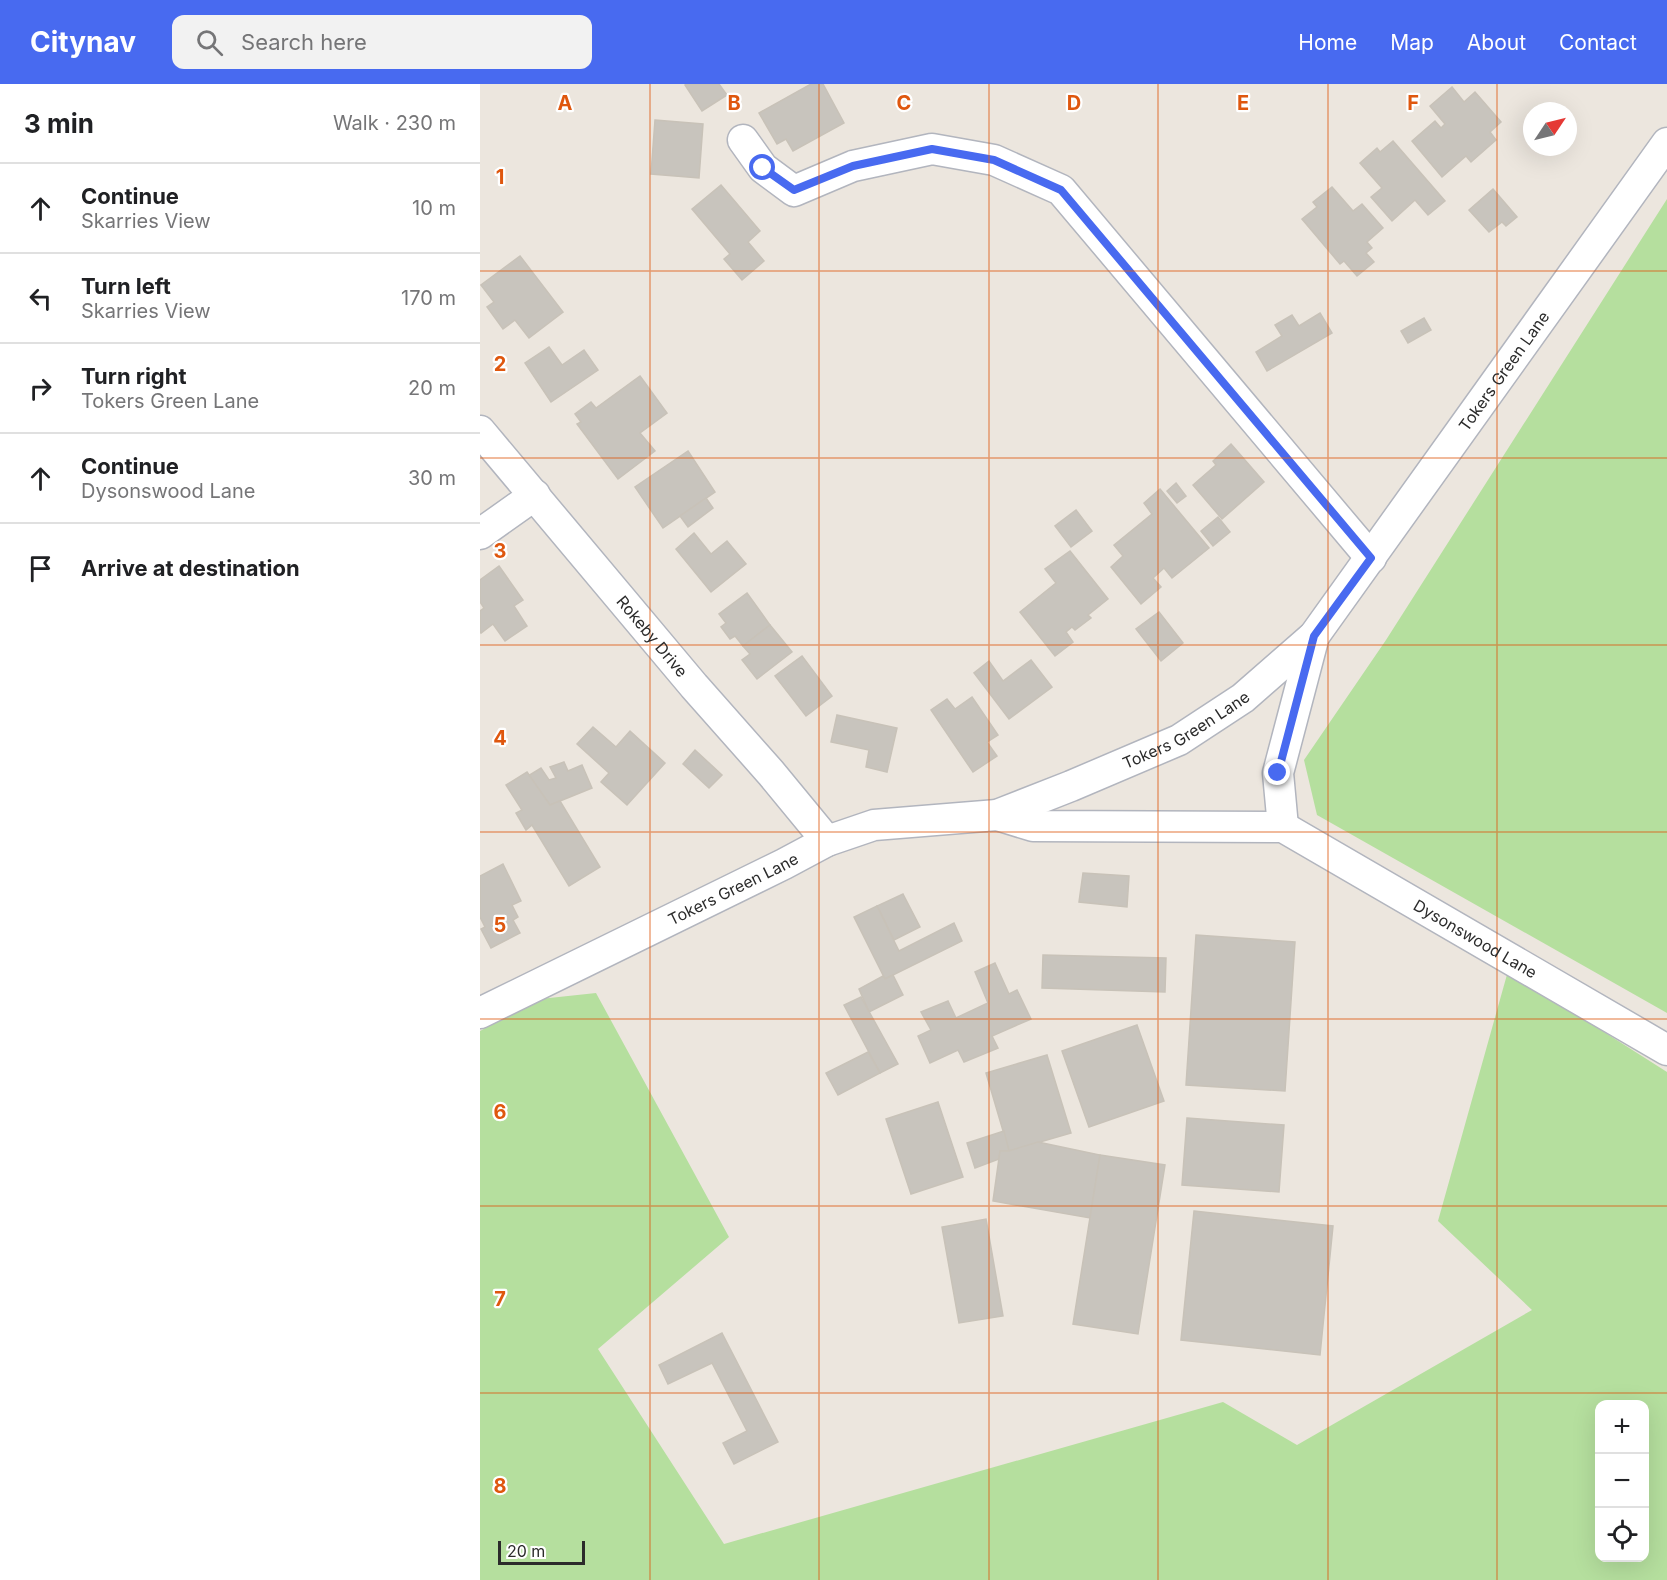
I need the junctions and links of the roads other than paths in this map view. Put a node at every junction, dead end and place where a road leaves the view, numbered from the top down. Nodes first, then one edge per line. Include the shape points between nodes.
1 (744, 140) dead end
2 (1667, 143) edge
3 (480, 431) edge
4 (535, 495) junction
5 (480, 534) edge
6 (1371, 558) junction
7 (1314, 636) junction
8 (997, 815) junction
9 (1283, 827) junction
10 (827, 841) junction
11 (480, 1013) edge
12 (1667, 1050) edge

1 - 6 street via 763,168 794,190 853,166 932,149 994,160 1061,190
2 - 6 street, Tokers Green Lane
3 - 4 street, Rokeby Drive
4 - 5 street
4 - 10 street, Rokeby Drive
6 - 7 street, Tokers Green Lane
7 - 8 street, Tokers Green Lane via 1243,698 1179,740
7 - 9 street via 1278,773
8 - 9 street, Dysonswood Lane via 1033,826
8 - 10 street, Tokers Green Lane via 874,825
9 - 12 street, Dysonswood Lane
10 - 11 street, Tokers Green Lane

